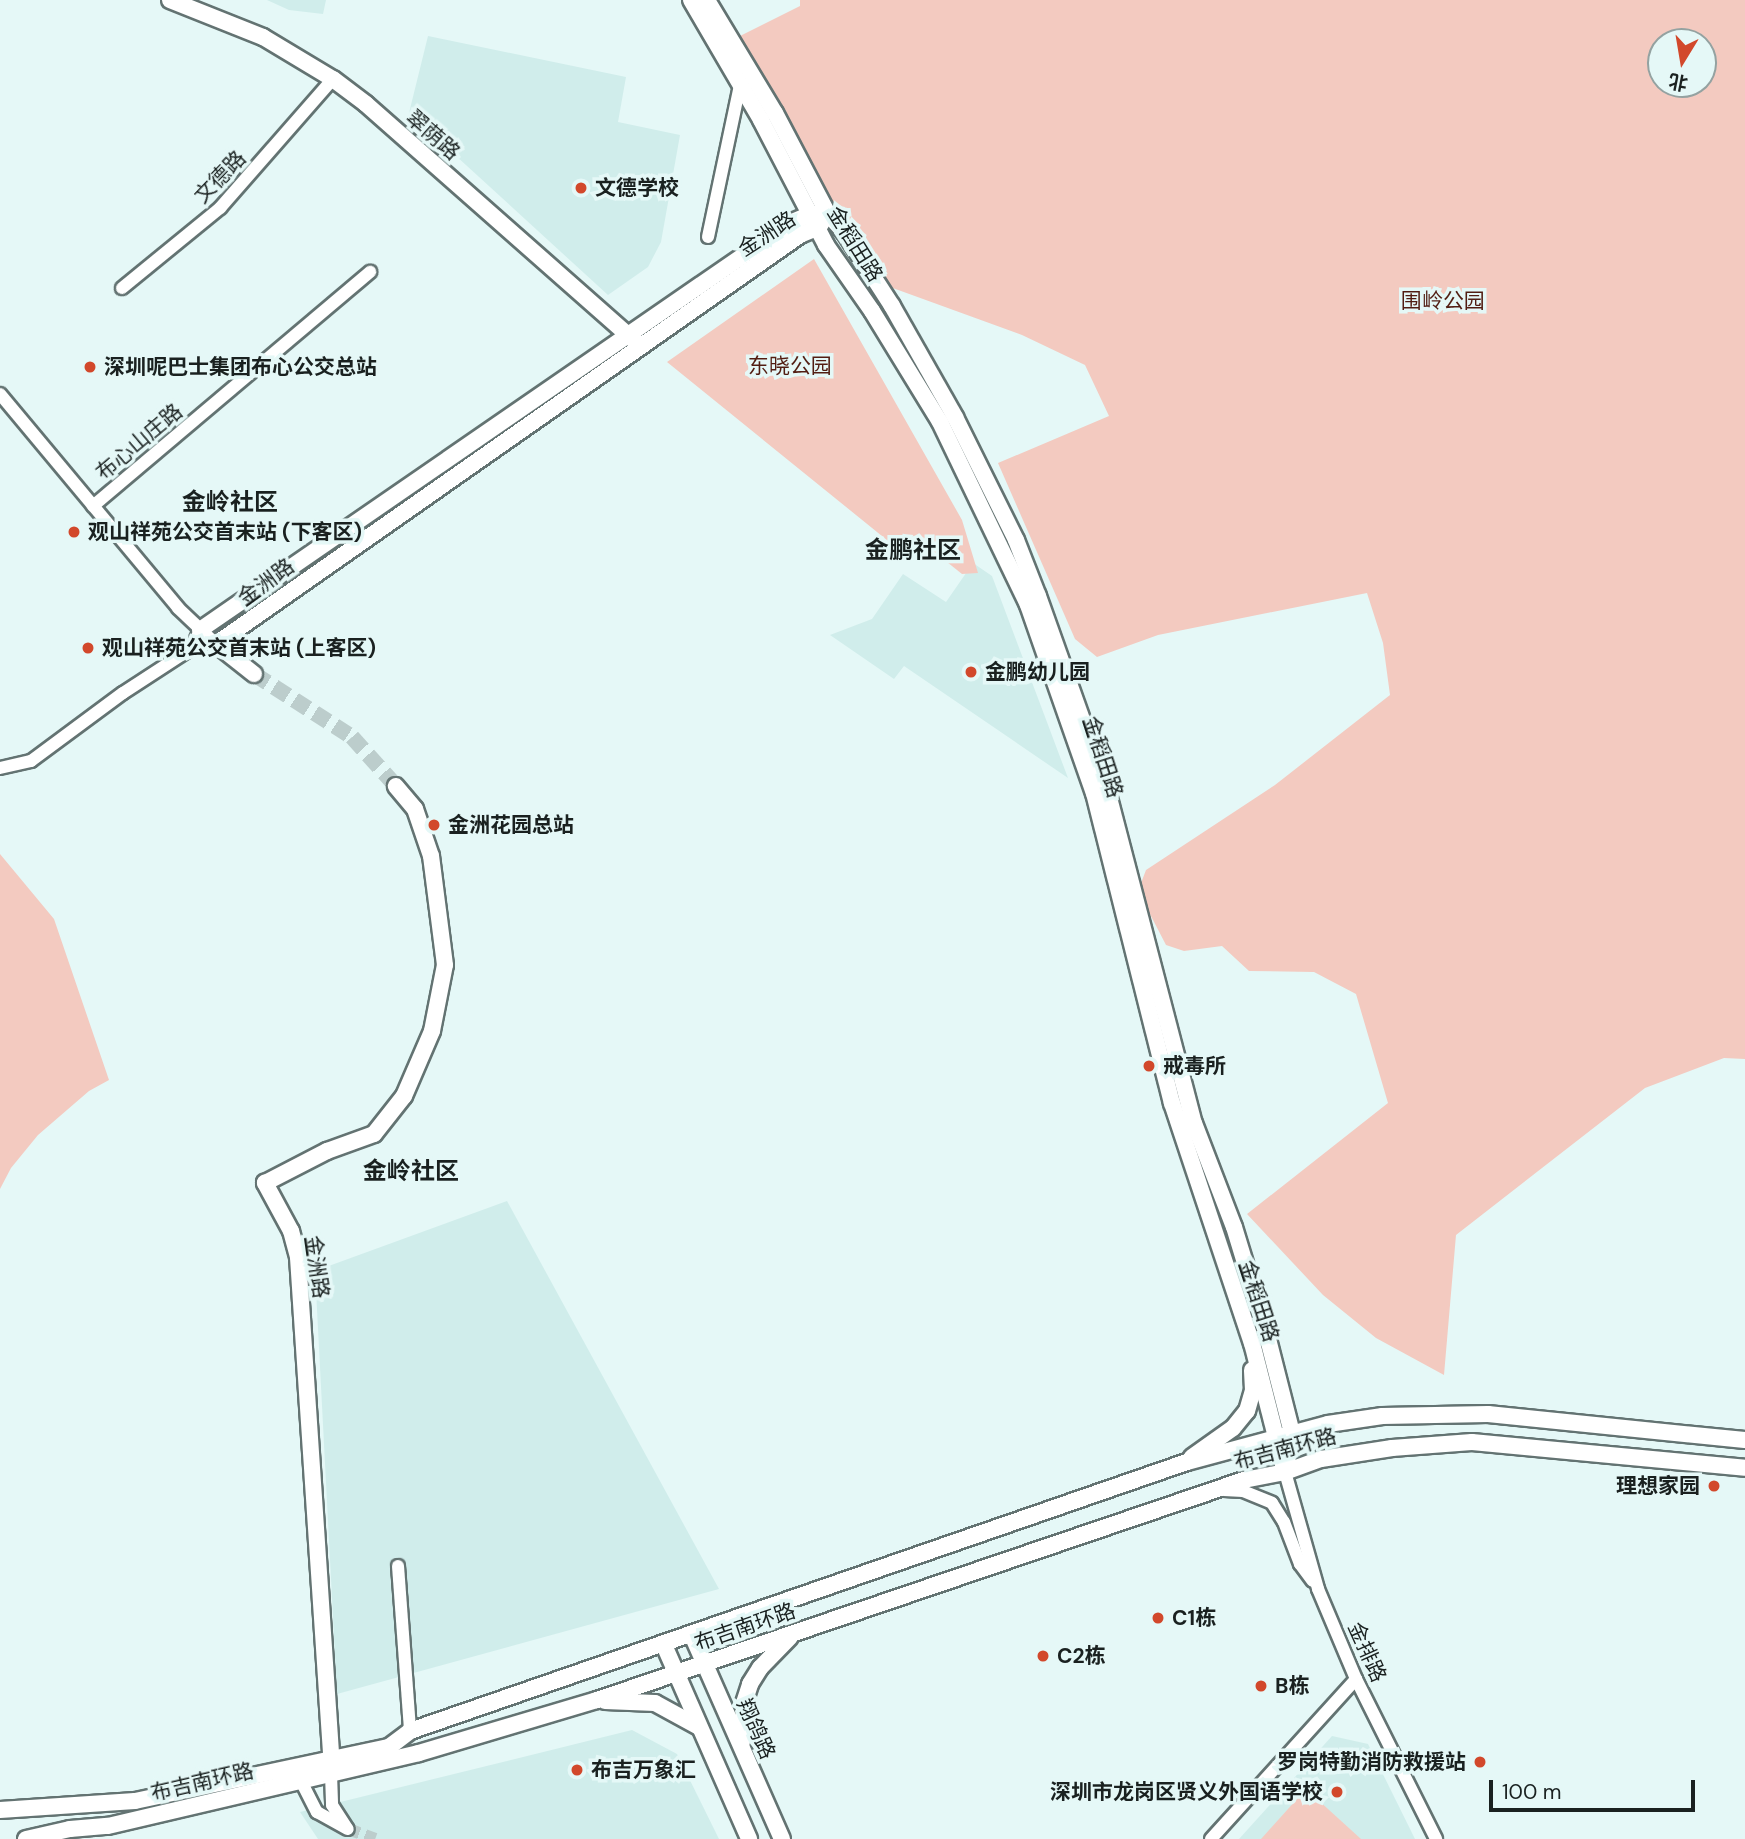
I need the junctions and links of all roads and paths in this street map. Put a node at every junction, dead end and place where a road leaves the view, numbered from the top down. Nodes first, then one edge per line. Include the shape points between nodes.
1 (170, 0) edge
2 (691, 0) edge
3 (707, 0) edge
4 (743, 60) junction
5 (333, 79) junction
6 (741, 83) junction
7 (819, 218) junction
8 (708, 237) dead end
9 (370, 272) dead end
10 (122, 288) dead end
11 (634, 341) junction
12 (0, 394) edge
13 (93, 506) junction
14 (200, 630) junction
15 (216, 644) junction
16 (192, 648) junction
17 (254, 674) tunnel mouth
18 (0, 768) edge
19 (397, 786) tunnel mouth
20 (1252, 1343) junction
21 (1284, 1434) junction
22 (1745, 1440) edge
23 (1187, 1462) junction
24 (1745, 1468) edge
25 (1285, 1472) junction
26 (1213, 1491) junction
27 (398, 1566) dead end
28 (1318, 1589) junction
29 (795, 1632) junction
30 (692, 1635) junction
31 (664, 1645) junction
32 (704, 1663) junction
33 (677, 1673) junction
34 (1356, 1679) junction
35 (597, 1700) junction
36 (701, 1728) junction
37 (410, 1731) junction
38 (742, 1748) junction
39 (332, 1767) junction
40 (301, 1782) junction
41 (0, 1810) edge
42 (108, 1826) junction
43 (26, 1839) edge
44 (85, 1839) edge
45 (749, 1839) edge
46 (782, 1839) edge
47 (1211, 1839) edge
48 (1436, 1839) edge

1 - 5 street, 翠荫路 via 263,37
2 - 6 street, 金稻田路
3 - 4 street, 金稻田路
4 - 6 street
4 - 7 street, 金稻田路
5 - 10 street, 文德路 via 220,208
5 - 11 street, 翠荫路
6 - 7 street, 金稻田路
6 - 8 street
7 - 11 street, 金洲路 via 792,222
7 - 20 street, 金稻田路 via 826,245 940,422 1028,605 1094,793 1172,1103
7 - 21 street, 金稻田路 via 845,233 892,306 955,417 1016,540 1038,596 1107,790 1194,1123 1234,1227
9 - 13 street, 布心山庄路
11 - 14 street, 金洲路
11 - 15 street, 金洲路
12 - 13 street
13 - 14 street
14 - 15 street
14 - 16 street
15 - 16 street
15 - 17 street
16 - 18 street via 31,761
19 - 39 street, 金洲路 via 415,809 431,856 445,965 432,1031 404,1096 374,1134 327,1151 265,1183 291,1231 298,1257
20 - 21 street, 金稻田路
20 - 23 street via 1253,1391 1247,1411 1233,1428
21 - 22 street via 1381,1416 1488,1415
21 - 23 street, 布吉南环路
21 - 25 street, 金稻田路
23 - 30 street, 布吉南环路
24 - 25 street, 布吉南环路 via 1472,1442 1351,1453
25 - 26 street, 布吉南环路
25 - 28 street, 金排路
26 - 28 street via 1243,1491 1272,1503 1300,1564
26 - 29 street, 布吉南环路
27 - 37 street
28 - 34 street, 金排路
29 - 32 street, 布吉南环路
29 - 38 street via 750,1684
30 - 31 street, 布吉南环路
30 - 32 street, 翔鸽路
31 - 33 street
31 - 37 street, 布吉南环路
32 - 33 street, 布吉南环路
32 - 38 street, 翔鸽路
33 - 35 street, 布吉南环路
33 - 36 street
34 - 47 street
34 - 48 street, 金排路
35 - 36 street via 654,1703
35 - 39 street, 布吉南环路 via 419,1753
36 - 45 street
37 - 39 street, 布吉南环路 via 389,1747
38 - 46 street, 翔鸽路
39 - 40 street, 布吉南环路
39 - 40 street via 332,1805 348,1829 317,1812
39 - 41 street, 布吉南环路 via 135,1801
40 - 42 street, 布吉南环路
42 - 43 street, 布吉南环路
42 - 44 street

